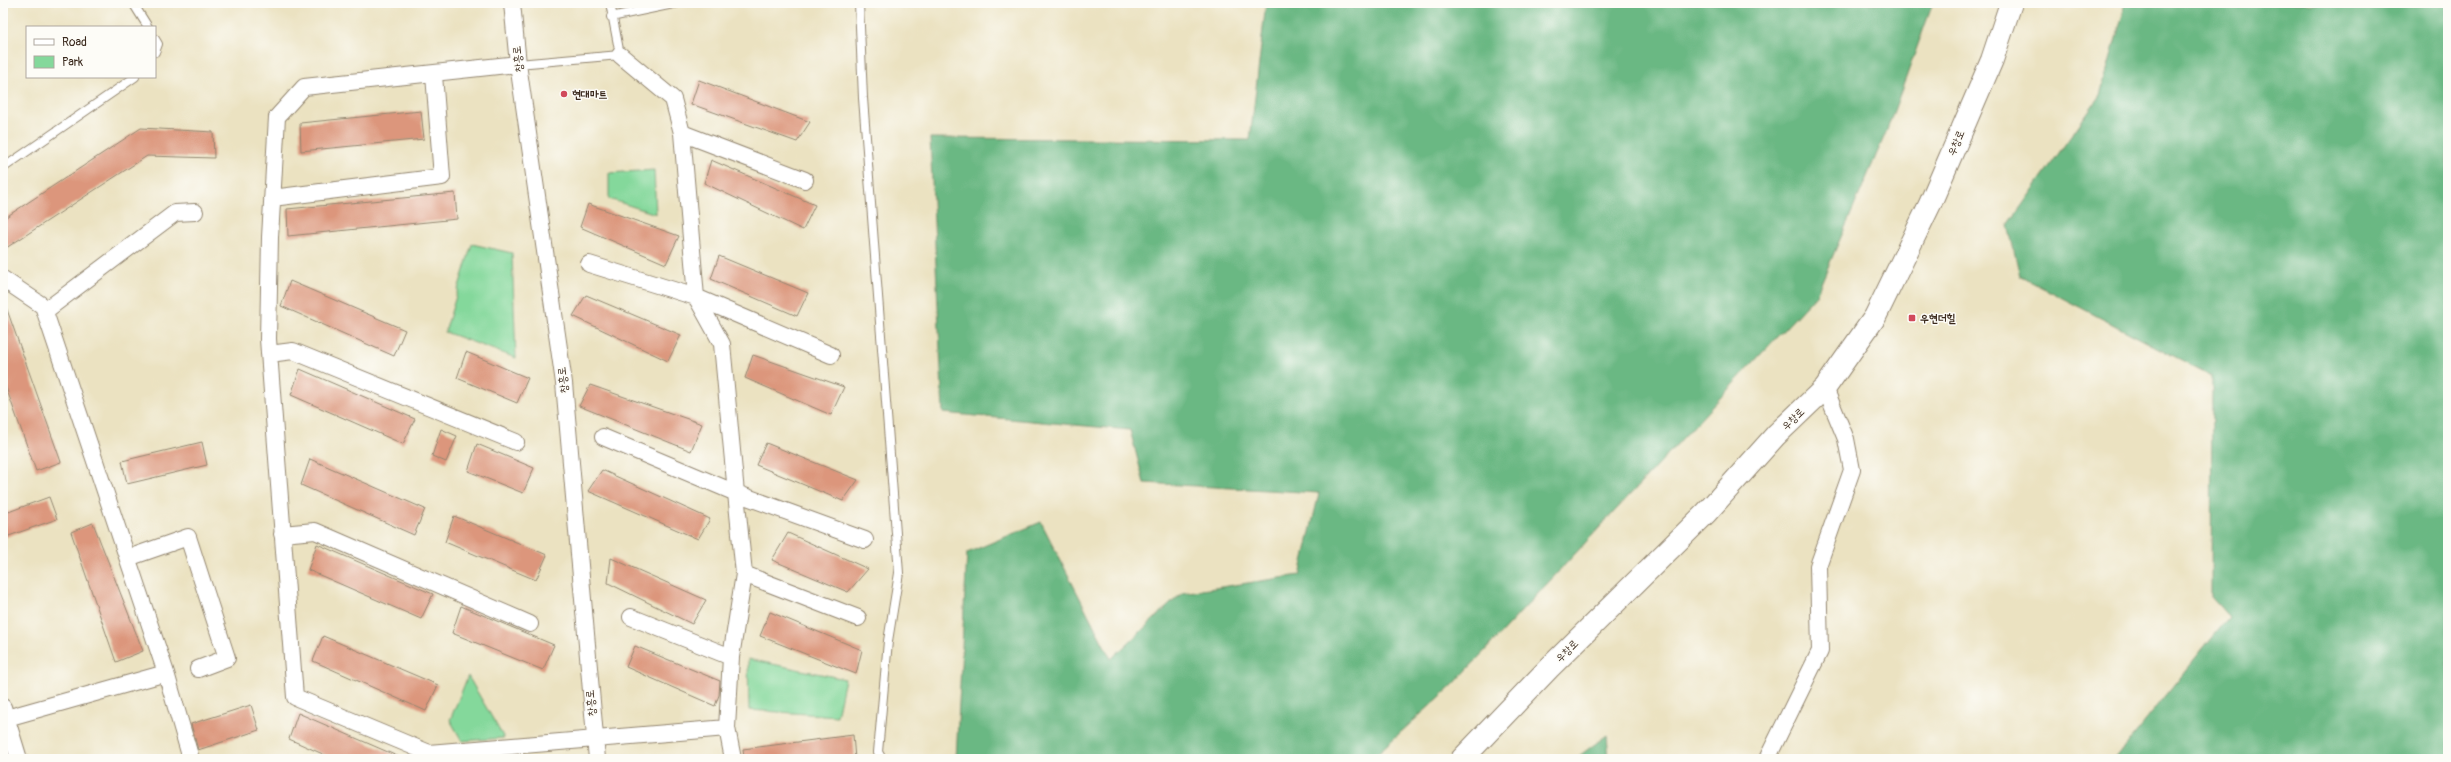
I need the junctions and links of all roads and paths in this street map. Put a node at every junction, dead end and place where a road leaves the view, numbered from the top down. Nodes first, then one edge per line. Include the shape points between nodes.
1 (133, 3) edge
2 (512, 3) edge
3 (610, 3) edge
4 (678, 3) edge
5 (859, 3) edge
6 (2011, 3) edge
7 (611, 17) junction
8 (147, 26) edge
9 (620, 55) junction
10 (518, 64) junction
11 (434, 75) junction
12 (133, 78) edge
13 (682, 133) junction
14 (3, 168) edge
15 (805, 180) dead end
16 (272, 198) junction
17 (195, 212) dead end
18 (589, 264) dead end
19 (3, 279) edge
20 (696, 298) junction
21 (45, 311) junction
22 (269, 354) junction
23 (832, 355) dead end
24 (1825, 388) junction
25 (603, 437) dead end
26 (516, 442) dead end
27 (736, 493) junction
28 (282, 534) junction
29 (865, 540) dead end
30 (128, 558) junction
31 (744, 574) junction
32 (631, 617) dead end
33 (858, 618) dead end
34 (530, 624) dead end
35 (731, 657) junction
36 (198, 669) dead end
37 (166, 673) junction
38 (4, 715) edge
39 (728, 728) junction
40 (594, 739) junction
41 (429, 756) edge
42 (19, 759) edge
43 (191, 759) edge
44 (597, 759) edge
45 (733, 759) edge
46 (882, 759) edge
47 (1462, 759) edge
48 (1766, 759) edge

1 - 8 lane
2 - 10 street, 창흥로
3 - 7 lane
4 - 7 lane
5 - 46 lane via 863,98 899,573 888,641 878,752
6 - 24 main road, 우창로 via 1992,60 1930,204 1875,317
7 - 9 lane
9 - 10 lane
9 - 13 street via 673,99
10 - 11 street
10 - 40 street, 창흥로 via 564,384
11 - 16 street via 304,87 277,117
11 - 16 street via 442,177
12 - 14 lane
13 - 15 street
13 - 20 street
16 - 22 street
17 - 21 street via 175,213
18 - 20 street
19 - 21 street via 43,306
20 - 23 street
20 - 27 street via 722,344
21 - 30 street
22 - 26 street via 293,351
22 - 28 street
24 - 47 main road, 우창로 via 1776,435 1706,513 1549,668
24 - 48 street via 1846,439 1852,470 1818,566 1820,651
25 - 27 street
27 - 29 street
27 - 31 street
28 - 34 street via 315,531
28 - 41 street via 295,696
30 - 36 street via 188,537 227,658
30 - 37 street
31 - 33 street
31 - 35 street
32 - 35 street
35 - 39 street
37 - 38 street
37 - 43 street
38 - 42 street
39 - 40 street
39 - 45 street
40 - 41 street
40 - 44 street, 창흥로

